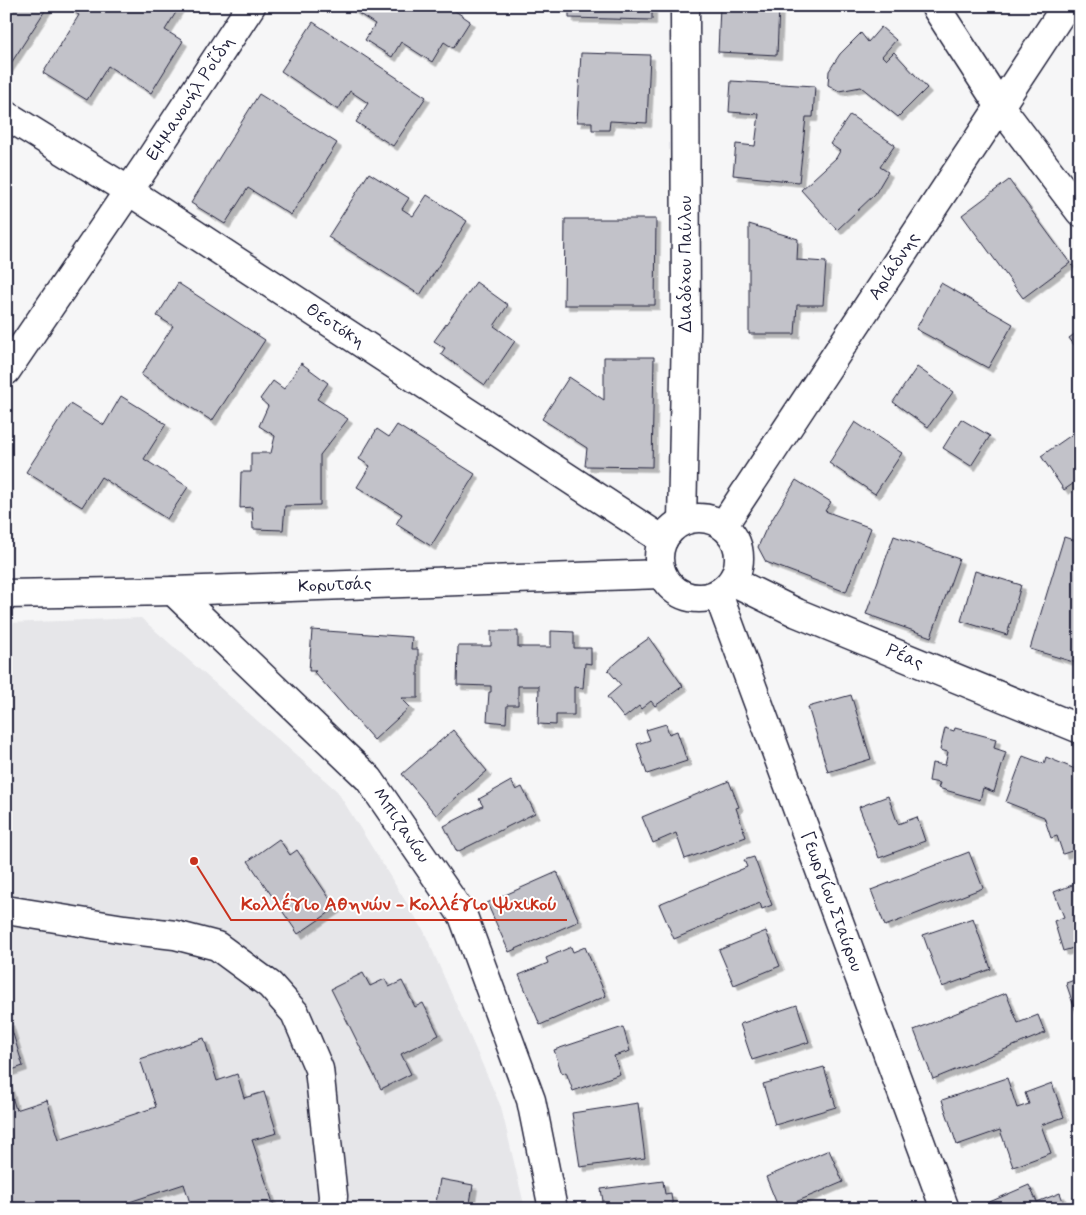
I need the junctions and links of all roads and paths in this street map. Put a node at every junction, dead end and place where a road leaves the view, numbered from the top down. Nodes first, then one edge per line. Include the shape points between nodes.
1 (251, 6) edge
2 (685, 6) edge
3 (935, 6) edge
4 (1066, 6) edge
5 (999, 105) junction
6 (6, 115) edge
7 (129, 191) junction
8 (1080, 212) edge
9 (6, 371) edge
10 (682, 521) junction
11 (723, 526) junction
12 (663, 540) junction
13 (662, 574) junction
14 (725, 588) junction
15 (174, 591) junction
16 (6, 594) edge
17 (1080, 729) edge
18 (6, 910) edge
19 (332, 1209) edge
20 (553, 1209) edge
21 (944, 1209) edge

1 - 7 street, Εμμανουήλ Ροΐδη
2 - 10 street, Διαδόχου Παύλου via 686,330
3 - 5 street
4 - 5 street, Αριάδνης
5 - 8 street
5 - 11 street, Αριάδνης
6 - 7 street, Θεοτόκη
7 - 9 street, Εμμανουήλ Ροΐδη
7 - 12 street, Θεοτόκη
10 - 11 street via 702,518
10 - 12 street
11 - 14 street via 732,535 738,550 738,566
12 - 13 street via 659,551
13 - 14 street via 676,592 696,599 708,598
13 - 15 street, Κορυτσάς
14 - 17 street, Ρέας via 797,613
14 - 21 street, Γεωργίου Σταύρου
15 - 16 street, Κορυτσάς
15 - 20 street, Μπιζανίου via 369,779 463,916 531,1100
18 - 19 street via 175,935 217,946 270,985 295,1013 319,1069

